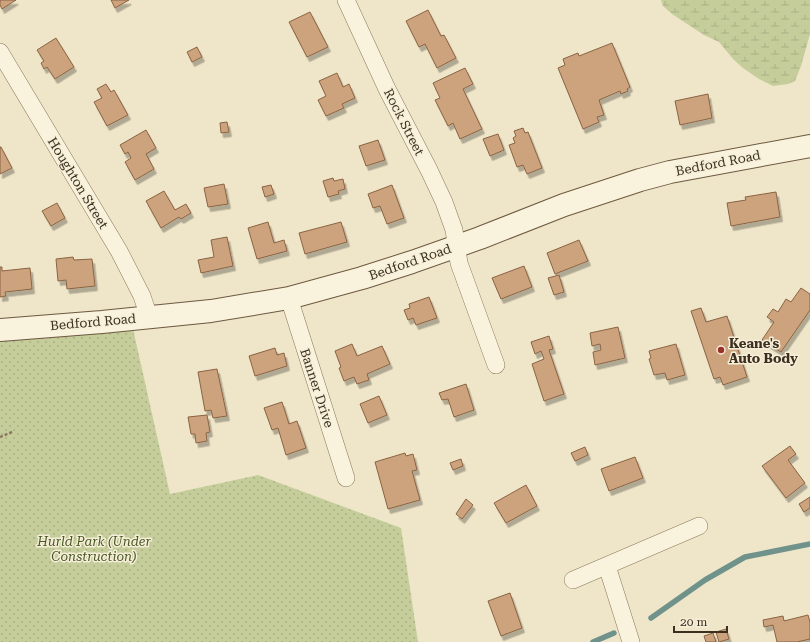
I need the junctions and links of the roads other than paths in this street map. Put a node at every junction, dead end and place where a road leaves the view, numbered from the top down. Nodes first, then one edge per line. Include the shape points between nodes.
1 (346, 0) edge
2 (0, 52) edge
3 (810, 146) edge
4 (456, 246) junction
5 (289, 298) junction
6 (148, 317) junction
7 (0, 330) edge
8 (496, 365) dead end
9 (346, 478) dead end
10 (699, 526) dead end
11 (607, 566) junction
12 (573, 580) dead end
13 (631, 642) edge

1 - 4 street, Rock Street via 444,202 454,230
2 - 6 street, Houghton Street via 119,251 142,296
3 - 4 street, Bedford Road via 638,180
4 - 5 street, Bedford Road via 369,276
4 - 8 street, Rock Street via 458,263
5 - 6 street, Bedford Road
5 - 9 street, Banner Drive
6 - 7 street, Bedford Road
10 - 11 street
11 - 12 street
11 - 13 street

